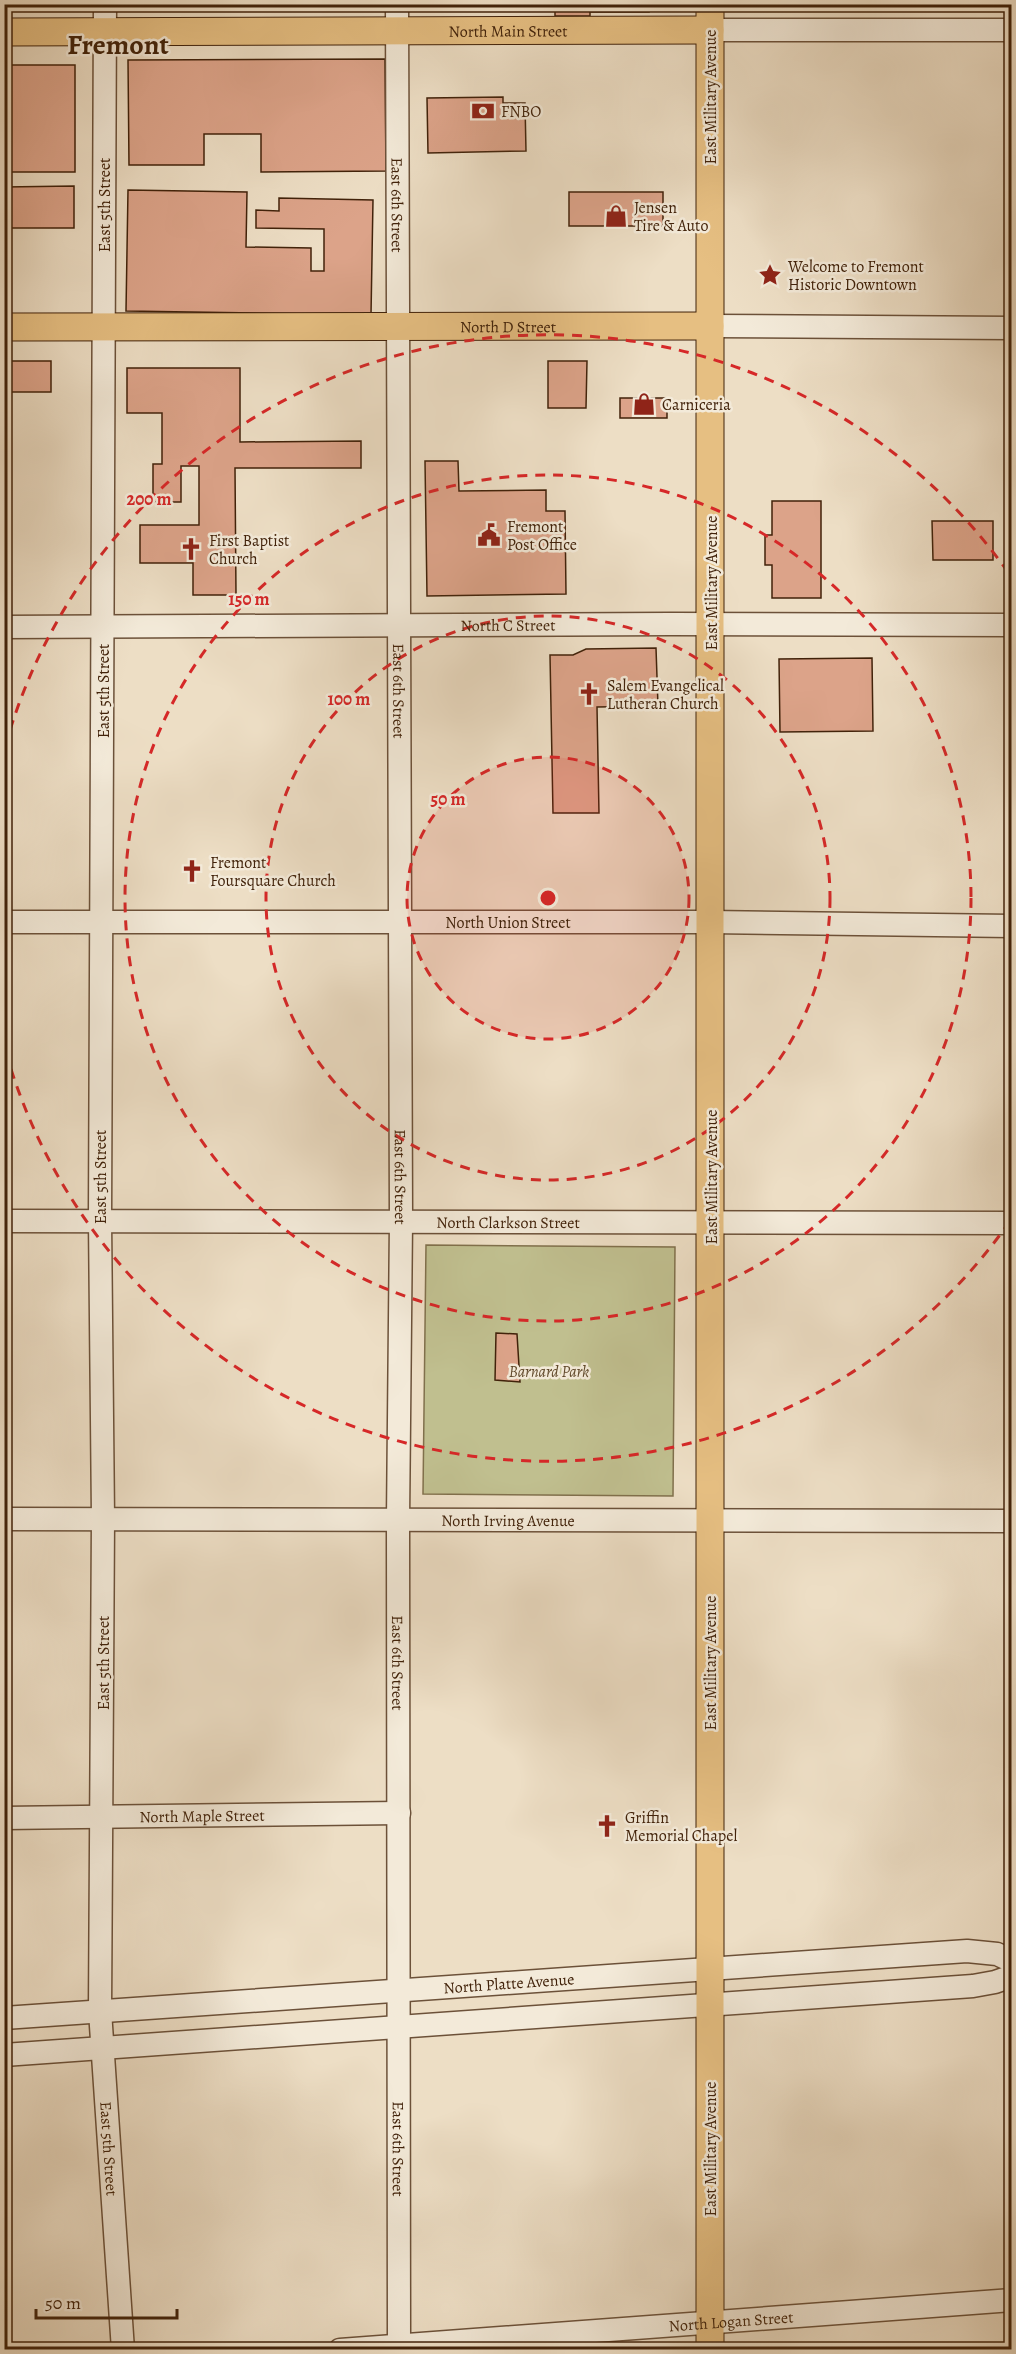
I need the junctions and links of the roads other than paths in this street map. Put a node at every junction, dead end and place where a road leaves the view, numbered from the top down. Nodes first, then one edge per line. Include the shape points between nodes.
1 (105, 4) edge
2 (396, 4) edge
3 (710, 17) edge
4 (1011, 30) edge
5 (397, 31) junction
6 (4, 32) edge
7 (105, 33) junction
8 (710, 326) junction
9 (4, 327) edge
10 (398, 327) junction
11 (103, 328) junction
12 (1011, 328) edge
13 (711, 624) junction
14 (399, 625) junction
15 (1011, 625) edge
16 (4, 627) edge
17 (103, 627) junction
18 (4, 922) edge
19 (101, 922) junction
20 (710, 922) junction
21 (399, 924) junction
22 (1011, 926) edge
23 (100, 1220) junction
24 (4, 1221) edge
25 (401, 1221) junction
26 (711, 1221) junction
27 (1011, 1223) edge
28 (103, 1518) junction
29 (4, 1519) edge
30 (711, 1519) junction
31 (398, 1520) junction
32 (1011, 1521) edge
33 (399, 1813) junction
34 (4, 1818) edge
35 (102, 1818) junction
36 (1011, 1961) edge
37 (709, 1967) junction
38 (1011, 1976) edge
39 (399, 1990) junction
40 (710, 2004) junction
41 (100, 2011) junction
42 (4, 2018) edge
43 (400, 2028) junction
44 (102, 2048) junction
45 (4, 2055) edge
46 (1011, 2300) edge
47 (710, 2323) junction
48 (399, 2347) edge
49 (123, 2349) edge
50 (340, 2349) edge
51 (710, 2349) edge

1 - 7 street, East 5th Street
2 - 5 street, East 6th Street
3 - 4 street, North Main Street
3 - 5 main road, North Main Street
3 - 8 main road, East Military Avenue
5 - 7 main road, North Main Street
5 - 10 street, East 6th Street
6 - 7 main road, North Main Street
7 - 11 street, East 5th Street
8 - 10 main road, North D Street
8 - 12 street, North D Street
8 - 13 main road, East Military Avenue
9 - 11 main road, North D Street
10 - 11 main road, North D Street
10 - 14 street, East 6th Street
11 - 17 street, East 5th Street
13 - 14 street, North C Street
13 - 15 street, North C Street
13 - 20 main road, East Military Avenue
14 - 17 street, North C Street
14 - 21 street, East 6th Street
16 - 17 street, North C Street
17 - 19 street, East 5th Street
18 - 19 street, North Union Street
19 - 21 street, North Union Street
19 - 23 street, East 5th Street
20 - 21 street, North Union Street
20 - 22 street, North Union Street
20 - 26 main road, East Military Avenue
21 - 25 street, East 6th Street
23 - 24 street, North Clarkson Street
23 - 25 street, North Clarkson Street
23 - 28 street, East 5th Street
25 - 26 street, North Clarkson Street
25 - 31 street, East 6th Street
26 - 27 street, North Clarkson Street
26 - 30 main road, East Military Avenue
28 - 29 street, North Irving Avenue
28 - 31 street, North Irving Avenue
28 - 35 street, East 5th Street
30 - 31 street, North Irving Avenue
30 - 32 street, North Irving Avenue
30 - 37 main road, East Military Avenue
31 - 33 street, East 6th Street
33 - 35 street, North Maple Street
33 - 39 street, East 6th Street
34 - 35 street, North Maple Street
35 - 41 street, East 5th Street
36 - 37 street, North Platte Avenue via 997,1954 967,1951
37 - 39 street, North Platte Avenue
37 - 40 main road, East Military Avenue
38 - 40 street via 973,1986
39 - 41 street, North Platte Avenue
39 - 43 street, East 6th Street
40 - 43 street
40 - 47 main road, East Military Avenue
41 - 42 street, North Platte Avenue
41 - 44 street, East 5th Street
43 - 44 street
43 - 48 street, East 6th Street
44 - 45 street
44 - 49 street, East 5th Street
46 - 47 street, North Logan Street
47 - 48 street, North Logan Street
47 - 51 main road, East Military Avenue
48 - 50 street, North Logan Street

